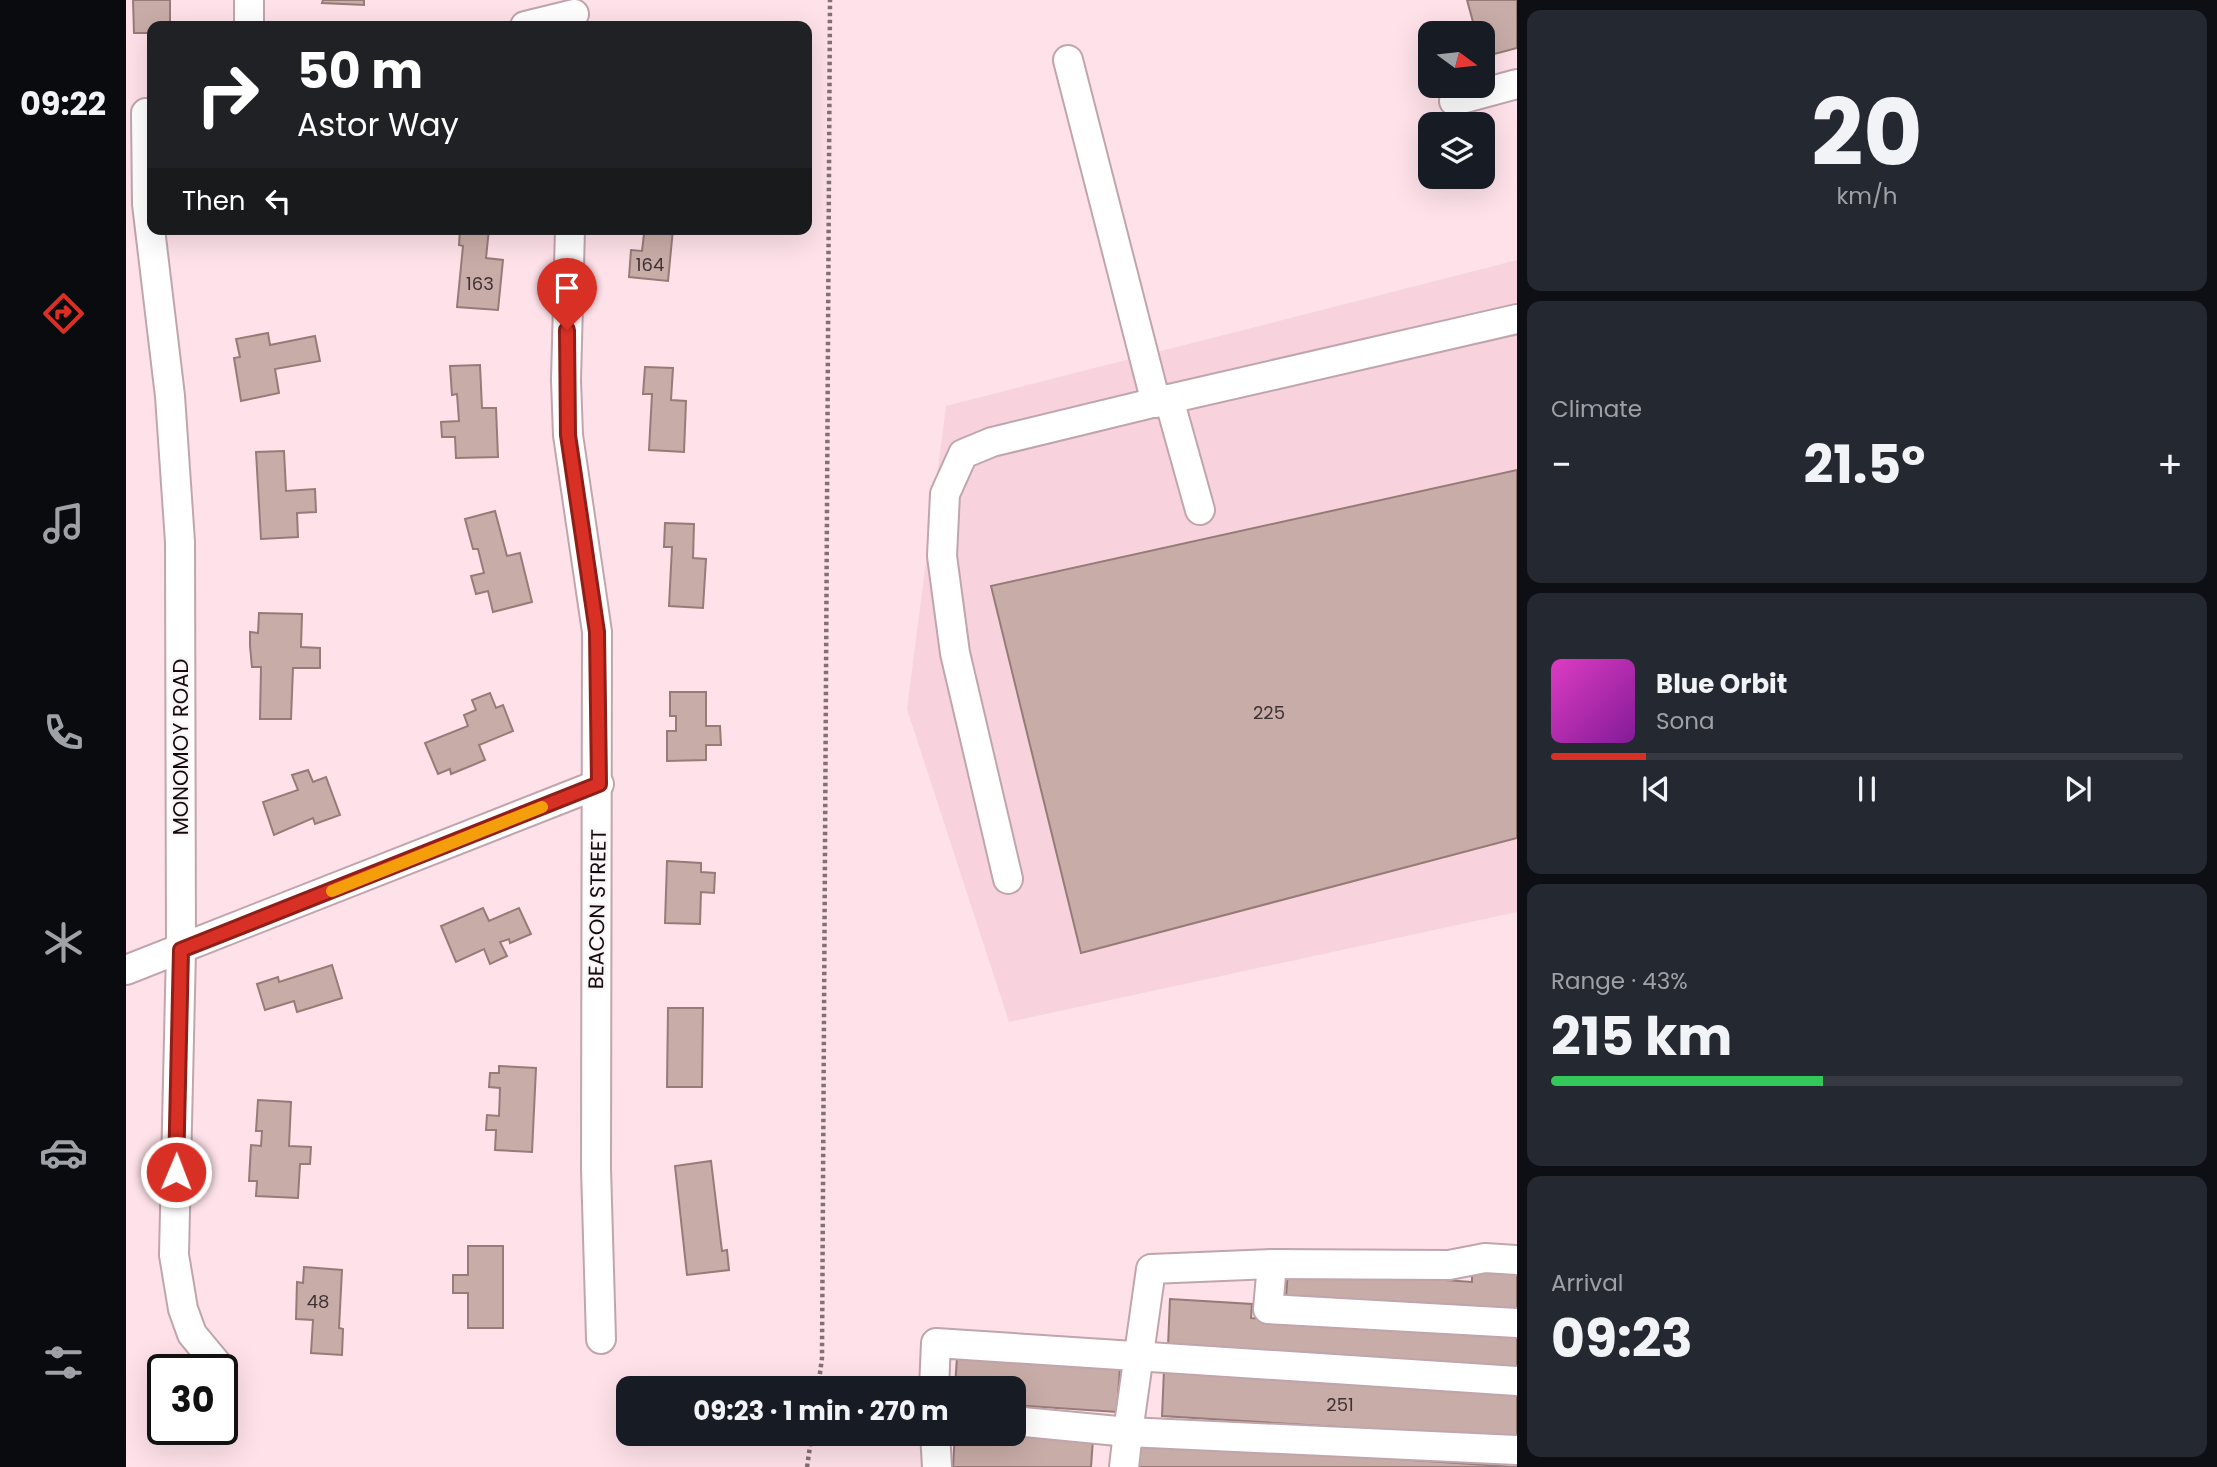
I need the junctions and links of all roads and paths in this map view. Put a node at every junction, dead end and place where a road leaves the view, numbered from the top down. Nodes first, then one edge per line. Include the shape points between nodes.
1 (249, 0) edge
2 (830, 0) edge
3 (574, 13) edge
4 (250, 21) edge
5 (544, 21) edge
6 (1068, 60) dead end
7 (1517, 84) edge
8 (1454, 101) dead end
9 (141, 113) edge
10 (147, 204) edge
11 (151, 235) edge
12 (570, 235) edge
13 (1517, 319) edge
14 (1162, 401) junction
15 (1200, 510) dead end
16 (599, 784) junction
17 (1009, 879) dead end
18 (181, 950) junction
19 (126, 970) edge
20 (1517, 1260) edge
21 (1272, 1264) junction
22 (1517, 1323) edge
23 (601, 1339) dead end
24 (208, 1354) edge
25 (1139, 1355) junction
26 (820, 1376) edge
27 (935, 1376) edge
28 (1517, 1381) edge
29 (1026, 1423) edge
30 (1128, 1432) junction
31 (810, 1446) edge
32 (936, 1446) edge
33 (1517, 1450) edge
34 (807, 1467) edge
35 (937, 1467) edge
36 (1124, 1467) edge

1 - 4 street
2 - 26 path
3 - 5 street
6 - 14 street
7 - 8 street
9 - 10 street, MONOMOY ROAD
11 - 18 street, MONOMOY ROAD via 170,396 180,542
12 - 16 street, BEACON STREET via 568,435 597,632
13 - 14 street
14 - 15 street
14 - 17 street via 992,442 963,454 946,494 942,556 955,653
16 - 18 street
16 - 23 street, BEACON STREET via 596,1168
18 - 19 street
18 - 24 street, MONOMOY ROAD via 174,1255 183,1309 192,1334
20 - 21 street via 1485,1258 1449,1265
21 - 22 street via 1268,1309
21 - 25 street via 1150,1269
25 - 27 street via 936,1343
25 - 28 street
25 - 30 street
29 - 30 street
30 - 33 street
30 - 36 street
31 - 34 path
32 - 35 street

